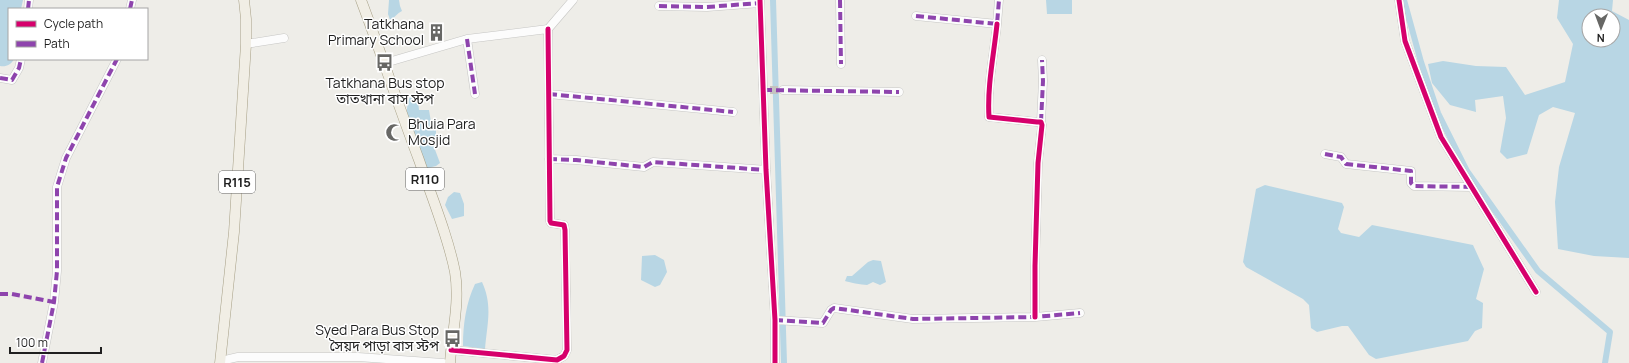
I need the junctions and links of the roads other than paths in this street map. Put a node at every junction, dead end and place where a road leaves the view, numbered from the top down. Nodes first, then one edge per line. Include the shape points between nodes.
1 (244, 0) edge
2 (361, 0) edge
3 (573, 0) edge
4 (840, 0) edge
5 (999, 0) edge
6 (1399, 0) edge
7 (760, 2) edge
8 (659, 6) dead end
9 (916, 16) dead end
10 (997, 24) junction
11 (548, 29) junction
12 (284, 38) dead end
13 (467, 39) junction
14 (246, 44) junction
15 (21, 60) edge
16 (116, 60) edge
17 (1042, 60) dead end
18 (385, 63) junction
19 (841, 64) dead end
20 (0, 78) edge
21 (783, 90) tunnel mouth
22 (899, 92) dead end
23 (475, 94) dead end
24 (549, 94) junction
25 (733, 112) dead end
26 (1042, 122) junction
27 (1325, 154) dead end
28 (549, 159) junction
29 (766, 170) junction
30 (1471, 187) junction
31 (1536, 292) dead end
32 (1080, 313) dead end
33 (1036, 317) junction
34 (777, 320) junction
35 (451, 350) junction
36 (221, 362) edge
37 (42, 363) edge
38 (443, 363) edge
39 (450, 363) edge
40 (775, 363) edge

1 - 14 main road, R115
2 - 18 main road, R110
3 - 11 street
4 - 19 street
5 - 10 street
6 - 30 street via 1405,41 1441,137
7 - 8 street via 707,7
7 - 29 street via 767,90
9 - 10 street
10 - 26 street via 990,74 989,117
11 - 13 street
11 - 24 street
12 - 14 street
13 - 18 street
13 - 23 street
14 - 36 main road, R115 via 234,232
15 - 20 street via 12,80
16 - 37 street via 66,158 57,187 57,271 54,302
17 - 26 street
18 - 35 main road, R110 via 447,242 455,273 457,306
21 - 22 street
24 - 25 street
24 - 28 street
26 - 33 street via 1038,163
27 - 30 street via 1341,157 1346,164 1411,170 1414,186
28 - 29 street via 644,167 653,162
28 - 35 street via 550,221 564,225 565,230 567,350 564,356 557,360
29 - 34 street
30 - 31 street
32 - 33 street
33 - 34 street via 914,319 834,308 823,323
34 - 40 street
35 - 39 main road, R110
36 - 38 street via 238,357 358,357

